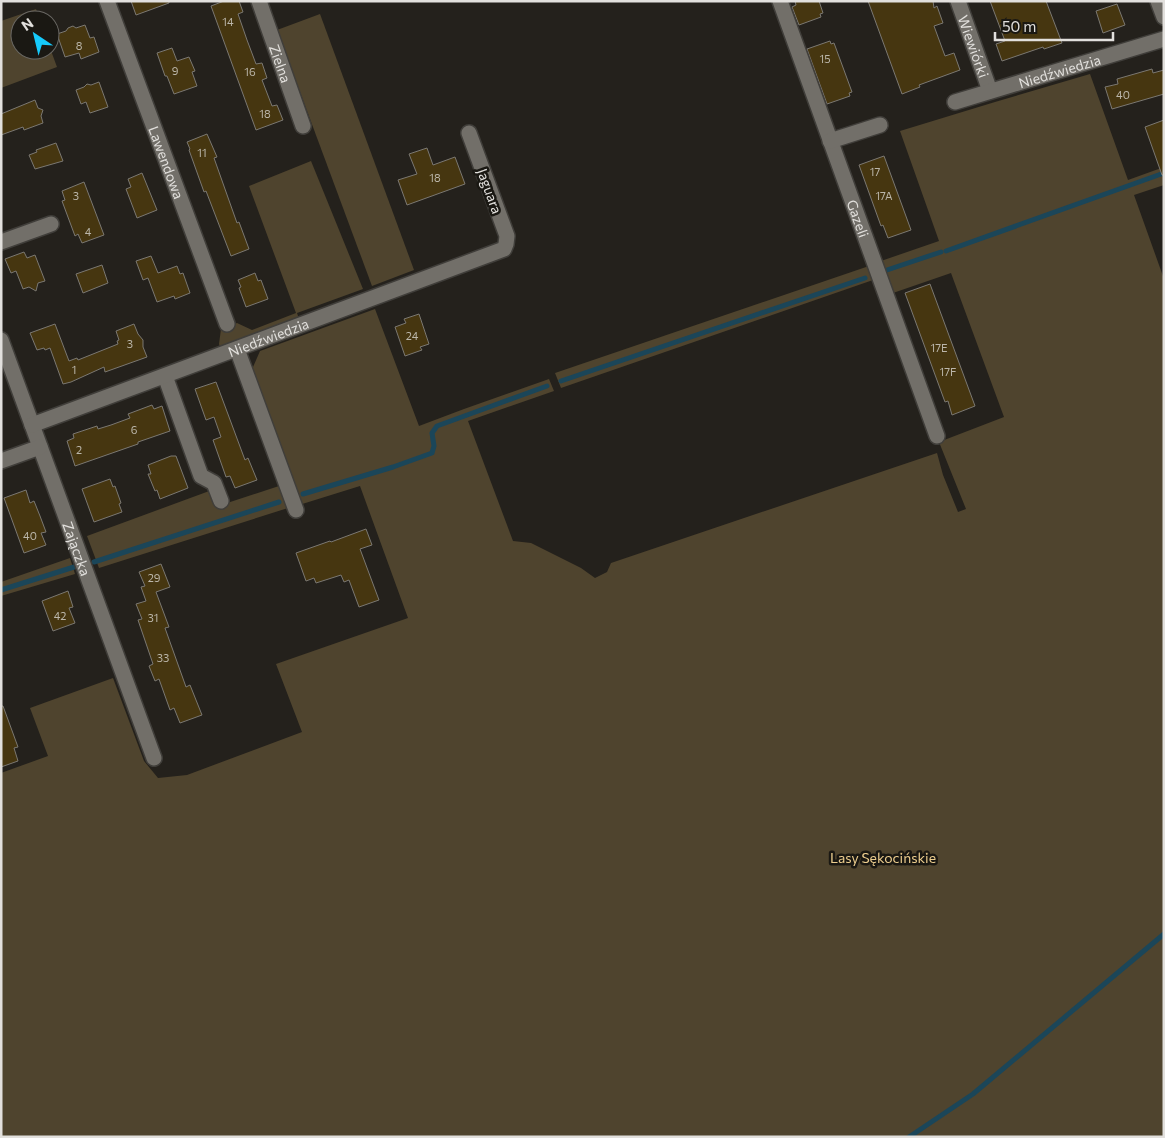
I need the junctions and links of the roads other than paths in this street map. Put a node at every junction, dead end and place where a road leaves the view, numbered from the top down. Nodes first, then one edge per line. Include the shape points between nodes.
1 (107, 1) edge
2 (259, 1) edge
3 (780, 1) edge
4 (958, 1) edge
5 (1158, 1) edge
6 (1164, 17) edge
7 (1164, 39) edge
8 (990, 91) junction
9 (955, 102) dead end
10 (880, 125) dead end
11 (303, 126) dead end
12 (469, 133) dead end
13 (830, 140) junction
14 (51, 224) dead end
15 (1, 242) edge
16 (504, 248) joint
17 (227, 324) dead end
18 (1, 340) edge
19 (237, 349) junction
20 (165, 376) junction
21 (32, 425) junction
22 (938, 436) dead end
23 (40, 447) junction
24 (1, 461) edge
25 (221, 500) dead end
26 (296, 510) dead end
27 (154, 758) dead end

1 - 17 street, Lawendowa
2 - 11 street, Zielna
3 - 13 street, Gazeli
4 - 8 street, Wiewiórki
5 - 6 street
7 - 8 street, Niedźwiedzia
8 - 9 street, Niedźwiedzia
10 - 13 street
12 - 16 street, Jaguara via 507,236
13 - 22 street, Gazeli
14 - 15 street
16 - 19 street, Niedźwiedzia
18 - 21 street, Zajączka
19 - 20 street, Niedźwiedzia
19 - 26 street
20 - 21 street, Niedźwiedzia
20 - 25 street via 201,476 214,483
21 - 23 street, Zajączka
23 - 24 street
23 - 27 street, Zajączka

